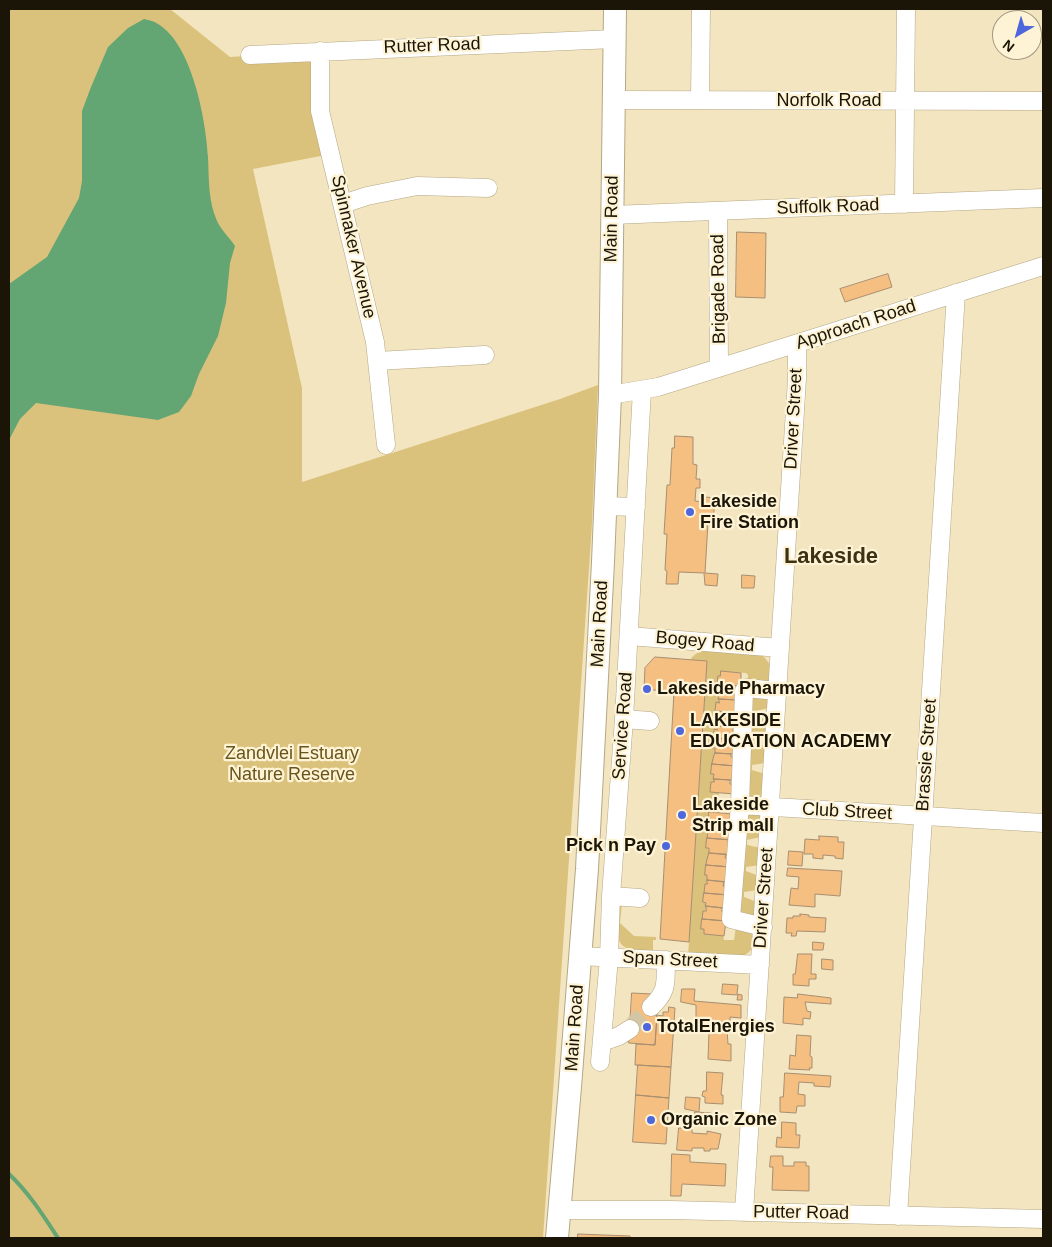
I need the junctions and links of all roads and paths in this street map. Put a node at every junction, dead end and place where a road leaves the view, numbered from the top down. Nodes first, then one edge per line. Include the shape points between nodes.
1 (615, 9) edge
2 (701, 9) edge
3 (906, 9) edge
4 (614, 39) junction
5 (320, 51) junction
6 (250, 55) dead end
7 (614, 100) junction
8 (700, 100) junction
9 (905, 101) junction
10 (1043, 101) edge
11 (488, 188) dead end
12 (1043, 198) edge
13 (343, 204) junction
14 (904, 204) junction
15 (718, 211) junction
16 (612, 215) junction
17 (1043, 266) edge
18 (956, 294) junction
19 (796, 344) junction
20 (485, 355) dead end
21 (377, 361) junction
22 (719, 368) junction
23 (642, 390) junction
24 (610, 395) junction
25 (386, 444) dead end
26 (606, 506) junction
27 (636, 507) junction
28 (629, 636) junction
29 (780, 648) junction
30 (778, 691) junction
31 (624, 719) junction
32 (650, 721) dead end
33 (745, 805) junction
34 (770, 807) junction
35 (923, 816) junction
36 (1043, 823) edge
37 (611, 896) junction
38 (640, 898) dead end
39 (762, 927) junction
40 (580, 956) junction
41 (609, 958) junction
42 (666, 960) junction
43 (760, 965) junction
44 (651, 1007) tunnel mouth
45 (630, 1029) tunnel mouth
46 (602, 1042) junction
47 (600, 1062) dead end
48 (560, 1210) junction
49 (744, 1212) junction
50 (898, 1216) junction
51 (1043, 1219) edge
52 (557, 1238) edge

1 - 4 main road, Main Road
2 - 8 street
3 - 9 street
4 - 5 street, Rutter Road
4 - 7 main road, Main Road
5 - 6 street, Rutter Road
5 - 13 street, Spinnaker Avenue via 320,111
7 - 8 street, Norfolk Road
7 - 16 main road, Main Road
8 - 9 street, Norfolk Road
9 - 10 street, Norfolk Road
9 - 14 street
11 - 13 street via 417,186
12 - 14 street, Suffolk Road
13 - 21 street, Spinnaker Avenue
14 - 15 street, Suffolk Road
15 - 16 street, Suffolk Road
15 - 22 street, Brigade Road
16 - 24 main road, Main Road
17 - 18 street, Approach Road
18 - 19 street, Approach Road
18 - 35 street, Brassie Street
19 - 22 street, Approach Road
19 - 29 street, Driver Street via 797,379
20 - 21 street
21 - 25 street, Spinnaker Avenue
22 - 23 street, Approach Road
23 - 24 street, Approach Road
23 - 27 street, Service Road
24 - 26 main road, Main Road
26 - 27 street
26 - 40 main road, Main Road
27 - 28 street, Service Road
28 - 29 street, Bogey Road
28 - 31 street, Service Road
29 - 30 street, Driver Street
30 - 33 street via 744,690
30 - 34 street, Driver Street
31 - 32 street
31 - 37 street, Service Road
33 - 34 street, Club Street
33 - 39 street via 731,918 732,921
34 - 35 street, Club Street
34 - 39 street, Driver Street
35 - 36 street, Club Street
35 - 50 street, Brassie Street
37 - 38 street
37 - 41 street, Service Road
39 - 43 street, Driver Street
40 - 41 street, Span Street
40 - 48 main road, Main Road
41 - 42 street, Span Street
41 - 46 street, Service Road
42 - 43 street, Span Street
42 - 44 street via 664,990
43 - 49 street, Driver Street
45 - 46 street
46 - 47 street, Service Road
48 - 49 street, Putter Road
48 - 52 main road, Main Road
49 - 50 street, Putter Road
50 - 51 street, Putter Road

